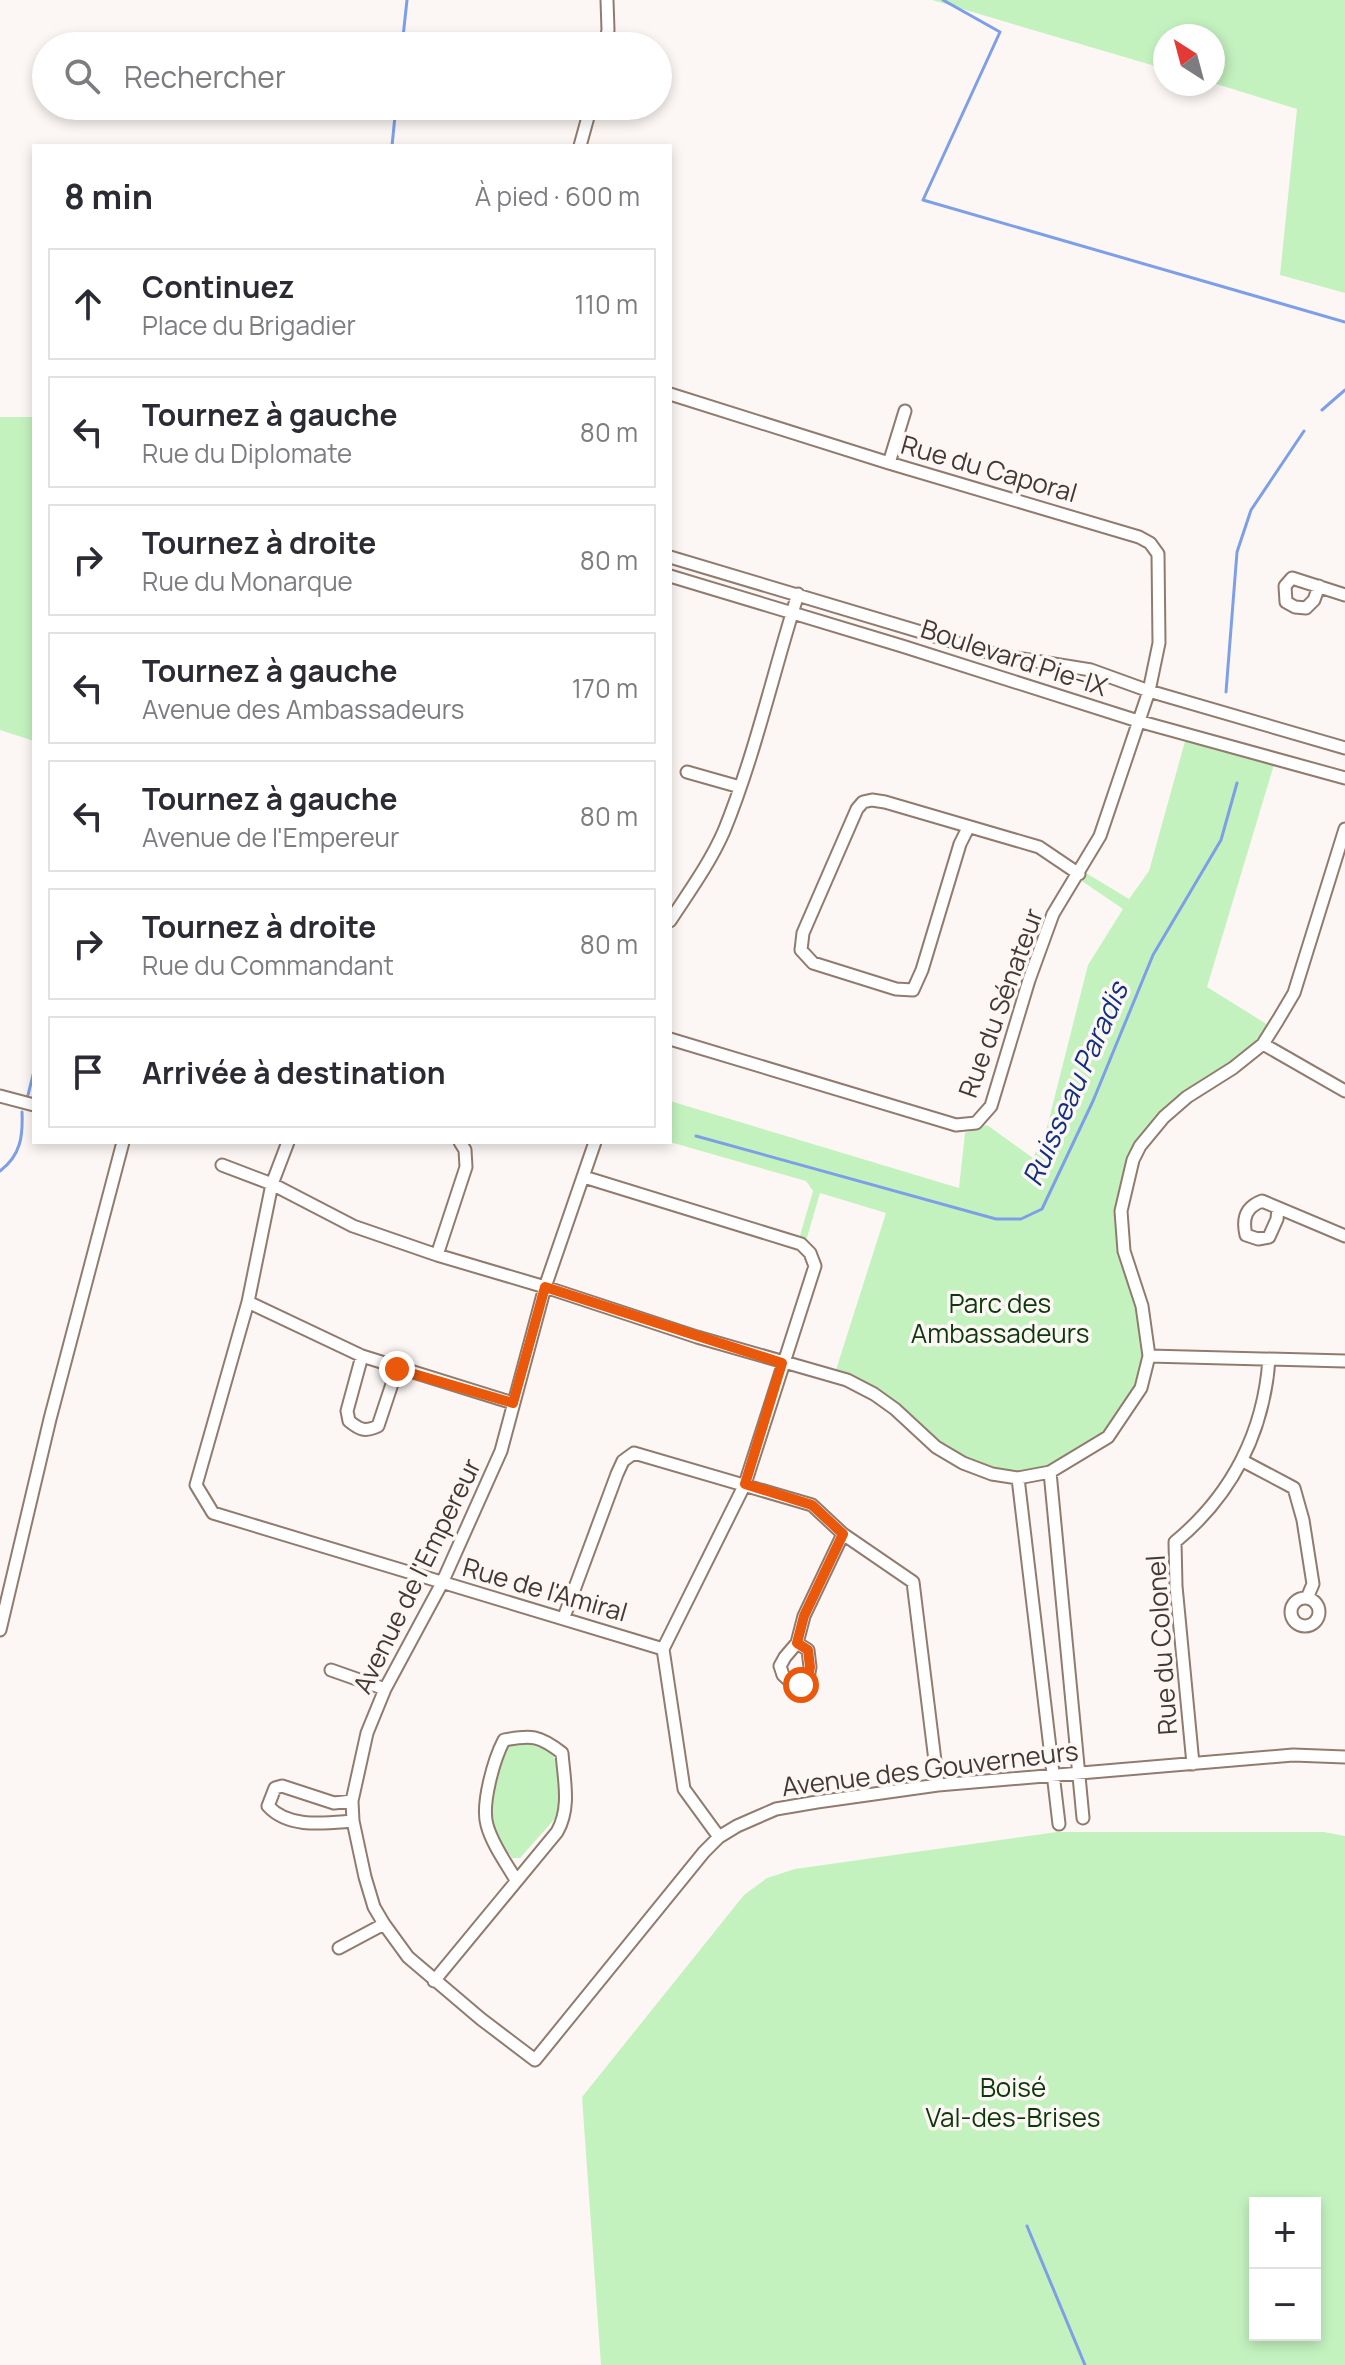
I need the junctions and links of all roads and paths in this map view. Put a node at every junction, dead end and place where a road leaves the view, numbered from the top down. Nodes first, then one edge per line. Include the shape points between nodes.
1 (607, 0) edge
2 (608, 32) edge
3 (587, 120) edge
4 (581, 144) edge
5 (672, 395) edge
6 (905, 411) dead end
7 (889, 463) junction
8 (672, 558) edge
9 (672, 577) edge
10 (1319, 586) dead end
11 (798, 594) junction
12 (1345, 595) edge
13 (792, 612) junction
14 (1149, 691) junction
15 (1138, 721) junction
16 (1345, 748) edge
17 (687, 772) dead end
18 (1345, 778) edge
19 (740, 787) junction
20 (968, 828) junction
21 (1345, 829) edge
22 (1079, 874) junction
23 (672, 918) edge
24 (672, 1040) edge
25 (1263, 1044) junction
26 (1345, 1091) edge
27 (0, 1096) edge
28 (32, 1104) edge
29 (122, 1144) edge
30 (287, 1144) edge
31 (461, 1144) edge
32 (594, 1144) edge
33 (222, 1165) dead end
34 (584, 1177) junction
35 (272, 1184) junction
36 (1278, 1208) dead end
37 (1345, 1236) edge
38 (437, 1255) junction
39 (545, 1287) junction
40 (248, 1302) junction
41 (362, 1356) junction
42 (1149, 1356) junction
43 (1269, 1359) junction
44 (1345, 1361) edge
45 (782, 1363) junction
46 (397, 1369) junction
47 (513, 1403) junction
48 (1243, 1461) junction
49 (1050, 1472) junction
50 (1018, 1478) junction
51 (745, 1484) junction
52 (843, 1534) junction
53 (442, 1583) junction
54 (1307, 1598) dead end
55 (564, 1617) junction
56 (0, 1630) edge
57 (797, 1643) dead end
58 (663, 1649) junction
59 (331, 1670) dead end
60 (385, 1689) junction
61 (1345, 1757) edge
62 (1193, 1764) junction
63 (1079, 1773) junction
64 (1053, 1776) junction
65 (938, 1785) junction
66 (352, 1801) junction
67 (1083, 1818) dead end
68 (353, 1821) junction
69 (1059, 1824) dead end
70 (719, 1837) junction
71 (516, 1880) junction
72 (384, 1924) junction
73 (339, 1948) dead end
74 (434, 1981) junction
75 (535, 2060) joint

1 - 2 street
3 - 4 street
5 - 7 street, Rue du Caporal
6 - 7 street
7 - 14 street, Rue du Caporal via 1150,543 1158,554 1159,643
8 - 11 street, Boulevard Pie-IX
9 - 13 street, Boulevard Pie-IX
10 - 12 street
11 - 13 street
11 - 14 street, Boulevard Pie-IX via 998,655 1091,670
13 - 15 street, Boulevard Pie-IX
13 - 19 street
14 - 15 street, Rue du Sénateur
14 - 16 street, Boulevard Pie-IX
15 - 18 street, Boulevard Pie-IX
15 - 22 street, Rue du Sénateur via 1100,836
17 - 19 street
19 - 23 street via 723,833
20 - 20 street via 885,802 863,802 803,933 801,950 813,963 913,990
20 - 22 street via 1039,847
21 - 25 street via 1294,993
22 - 24 street, Rue du Sénateur via 1053,914 991,1106 976,1123 956,1125
25 - 26 street
25 - 42 street via 1164,1117 1133,1160 1121,1211 1124,1251 1142,1306
27 - 28 street
29 - 56 street
30 - 35 street, Rue de l'Amiral
31 - 38 street via 466,1167
32 - 34 street, Avenue de l'Empereur
33 - 35 street
34 - 39 street, Avenue de l'Empereur
34 - 45 street via 801,1244 815,1266
35 - 38 street via 353,1226
35 - 40 street, Rue de l'Amiral
36 - 37 street
38 - 39 street
39 - 45 street
39 - 47 street, Avenue de l'Empereur
40 - 41 street
40 - 53 street, Rue de l'Amiral via 196,1485 213,1513
41 - 46 street
41 - 46 street via 347,1411 358,1429 378,1426
42 - 43 street
42 - 49 street via 1141,1388 1108,1437
43 - 44 street
43 - 48 street, Rue du Colonel via 1267,1387
45 - 50 street via 847,1380 874,1394 963,1463
45 - 51 street
46 - 47 street
47 - 53 street, Avenue de l'Empereur via 501,1451
48 - 54 street via 1294,1488 1313,1584
48 - 62 street, Rue du Colonel via 1229,1486 1175,1542
49 - 50 street
49 - 63 street
50 - 64 street
51 - 52 street via 812,1505
51 - 55 street via 634,1453 623,1461
51 - 58 street
52 - 57 street via 804,1616
52 - 65 street via 913,1582
53 - 55 street, Rue de l'Amiral
53 - 60 street, Avenue de l'Empereur
55 - 58 street, Rue de l'Amiral
58 - 70 street via 684,1789
59 - 60 street
60 - 66 street, Avenue de l'Empereur via 367,1733
61 - 62 street, Avenue des Gouverneurs via 1293,1755
62 - 63 street, Avenue des Gouverneurs
63 - 64 street, Avenue des Gouverneurs
63 - 67 street
64 - 65 street, Avenue des Gouverneurs
64 - 69 street
65 - 70 street, Avenue des Gouverneurs via 776,1809
66 - 68 street, Avenue de l'Empereur
66 - 68 street via 334,1803 282,1786 275,1788 268,1806 306,1824
68 - 72 street, Avenue de l'Empereur via 374,1907
70 - 75 street, Avenue des Gouverneurs
71 - 71 street via 564,1820 562,1753 545,1739 528,1736 504,1740 486,1808 492,1838
71 - 74 street
72 - 73 street
72 - 74 street, Avenue de l'Empereur
74 - 75 street, Avenue de l'Empereur

